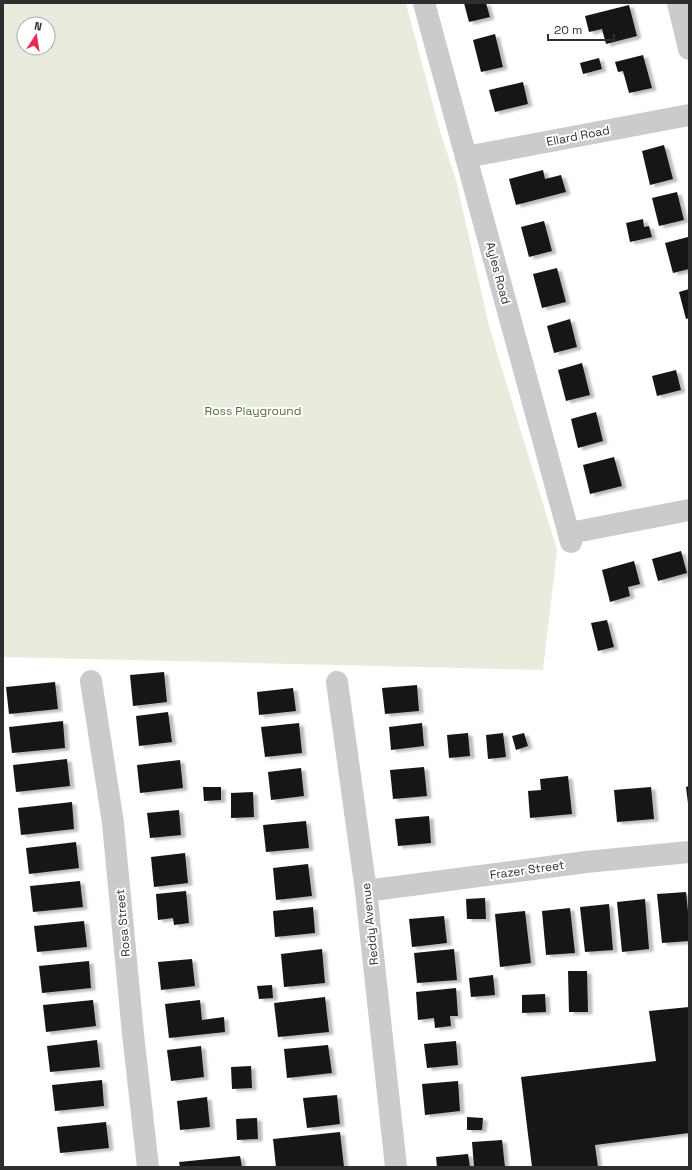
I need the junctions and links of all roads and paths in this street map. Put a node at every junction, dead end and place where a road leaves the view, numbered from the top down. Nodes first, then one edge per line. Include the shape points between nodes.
1 (424, 3) edge
2 (678, 3) edge
3 (689, 49) edge
4 (689, 115) edge
5 (466, 157) junction
6 (689, 510) edge
7 (91, 680) dead end
8 (337, 682) dead end
9 (689, 852) edge
10 (366, 891) junction
11 (148, 1167) edge
12 (396, 1167) edge

1 - 5 street, Ayles Road
2 - 3 street
4 - 5 street, Ellard Road
5 - 6 street, Ayles Road via 571,538
7 - 11 street, Rosa Street via 114,823
8 - 10 street, Reddy Avenue
9 - 10 street, Frazer Street via 586,862
10 - 12 street, Reddy Avenue

